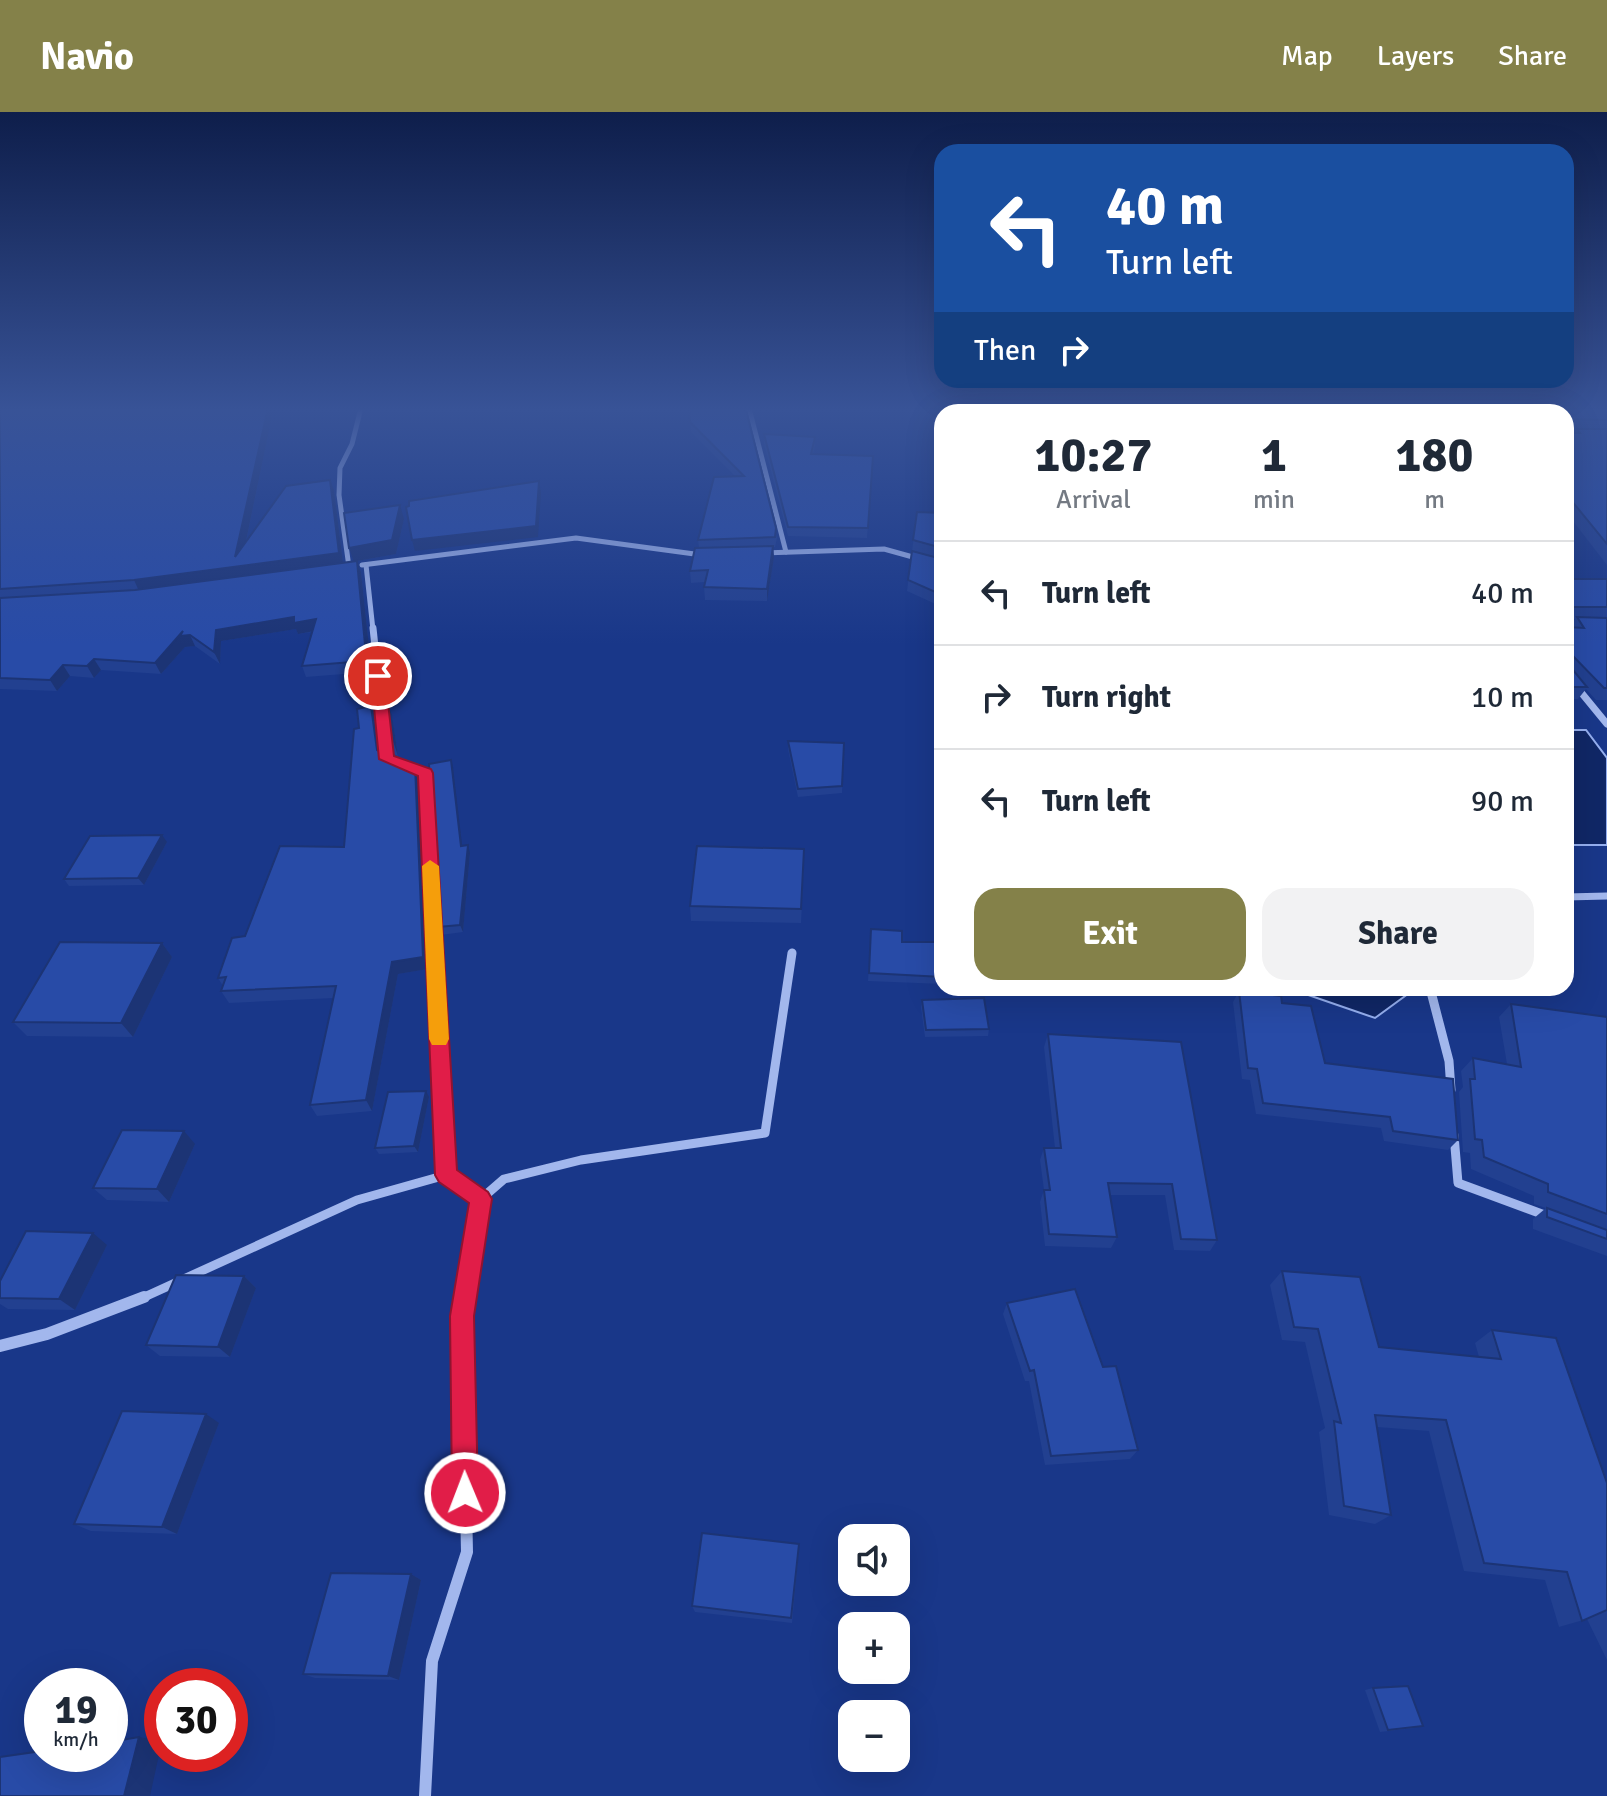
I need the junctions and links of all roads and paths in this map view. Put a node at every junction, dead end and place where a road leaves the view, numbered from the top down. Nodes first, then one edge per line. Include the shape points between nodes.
1 (339, 487) edge
2 (769, 487) edge
3 (786, 552) junction
4 (755, 553) edge
5 (708, 554) edge
6 (928, 561) edge
7 (366, 565) junction
8 (349, 567) junction
9 (334, 569) edge
10 (1574, 684) edge
11 (1607, 724) edge
12 (1607, 896) edge
13 (1574, 897) edge
14 (792, 953) dead end
15 (1432, 996) edge
16 (1452, 1107) edge
17 (1453, 1122) edge
18 (446, 1175) junction
19 (481, 1199) junction
20 (1562, 1222) edge
21 (0, 1346) edge
22 (425, 1796) edge

1 - 8 street
2 - 3 street
3 - 4 street
3 - 6 street via 884,549
5 - 7 street via 576,538
7 - 8 street
7 - 18 street via 387,759 426,773
8 - 9 street
10 - 11 street
12 - 13 street
14 - 19 street via 765,1133 581,1160 504,1179
15 - 16 street via 1449,1061
17 - 20 street via 1458,1183
18 - 19 street
18 - 21 street via 359,1199 149,1295 36,1338
19 - 22 street via 462,1316 467,1552 432,1661

